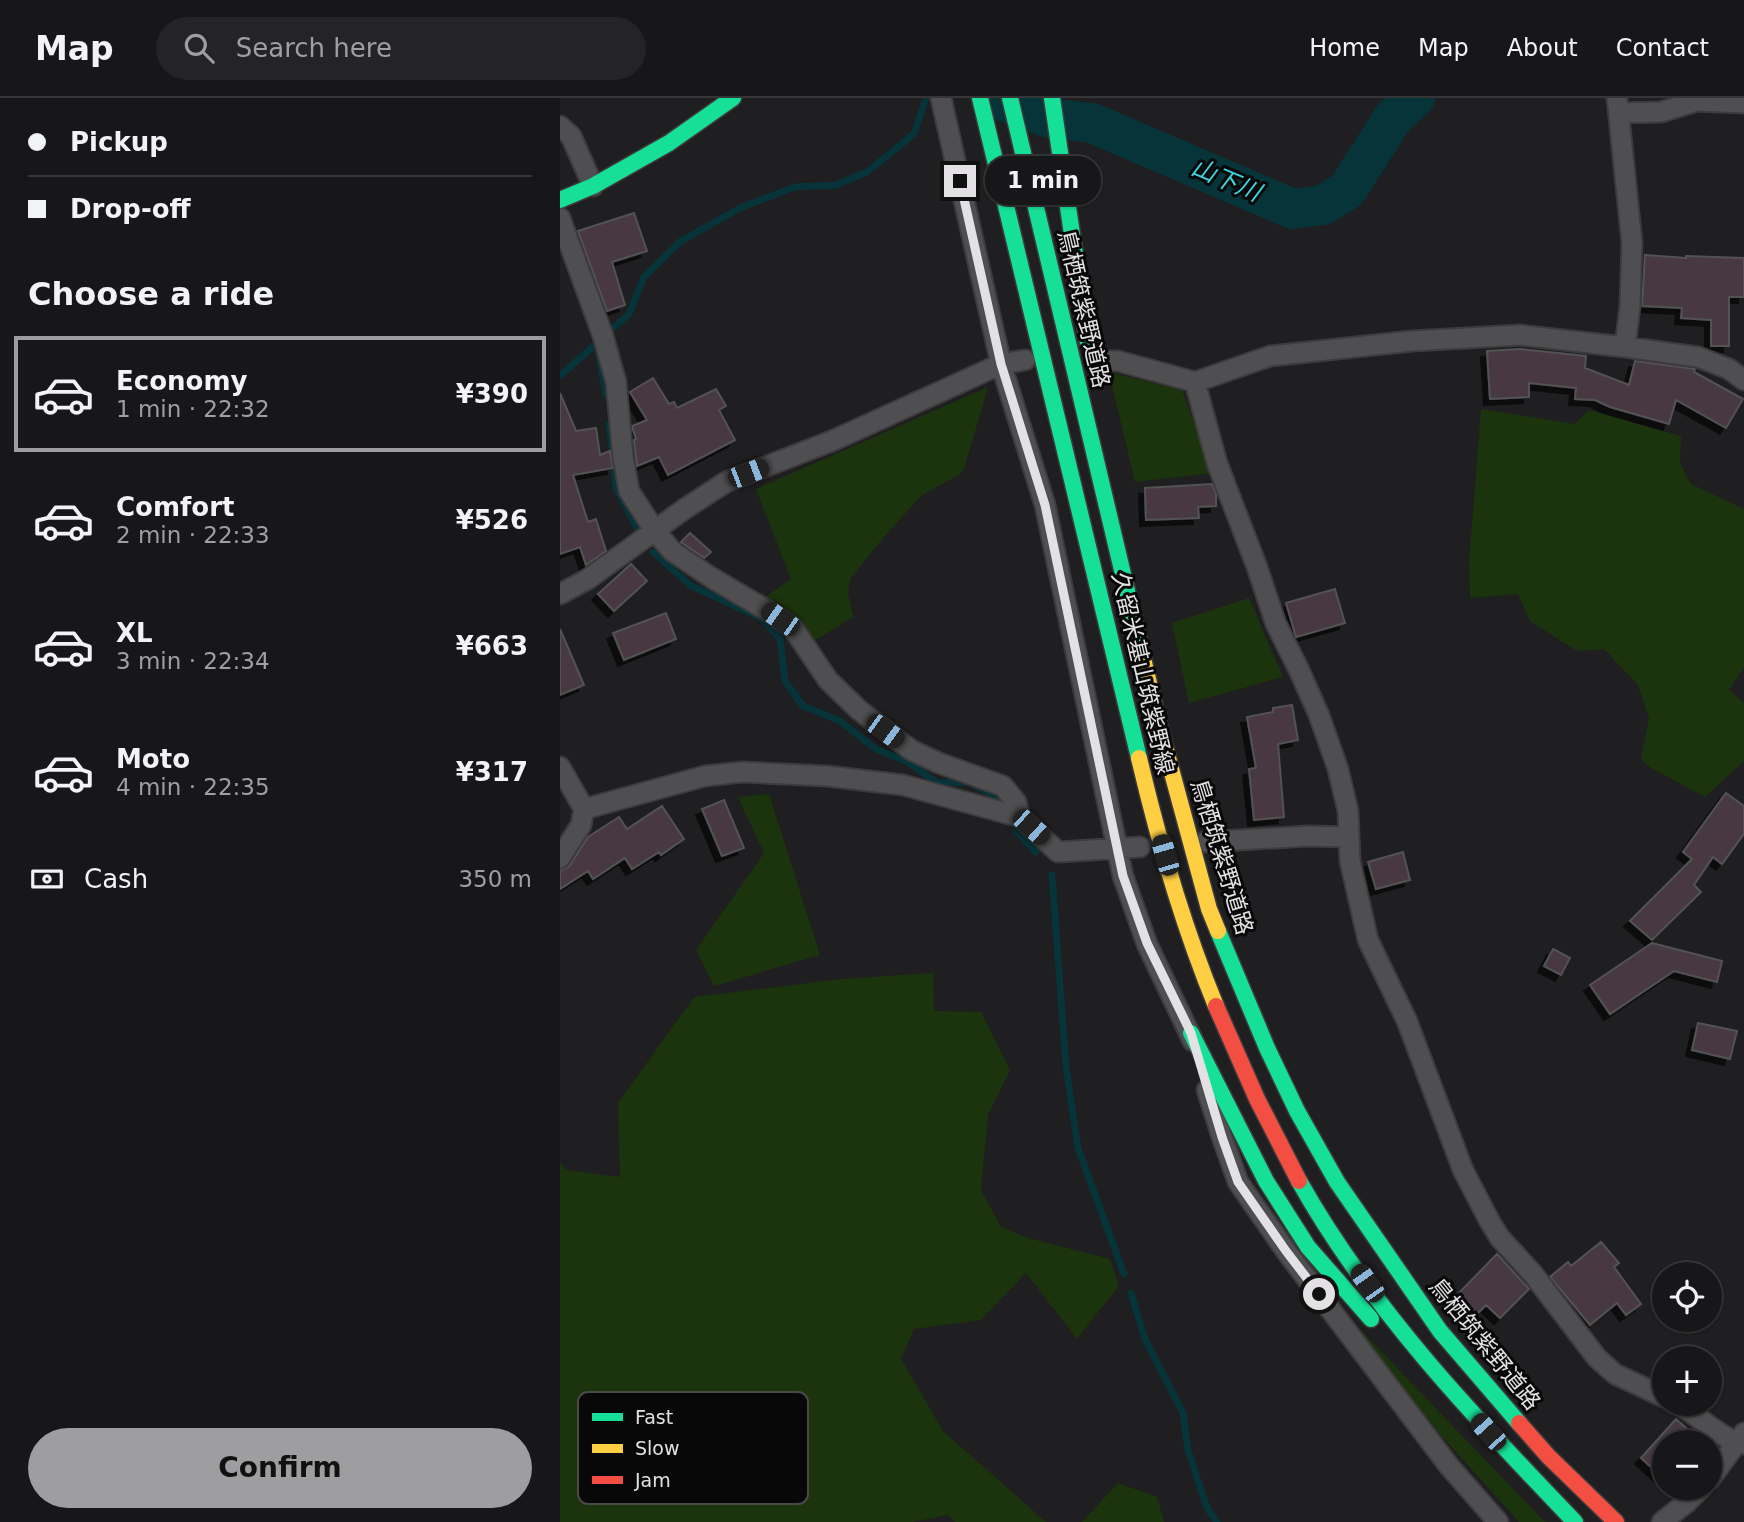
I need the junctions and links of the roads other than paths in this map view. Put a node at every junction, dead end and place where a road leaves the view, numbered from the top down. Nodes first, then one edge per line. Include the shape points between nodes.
1 (733, 98) edge
2 (980, 98) edge
3 (1010, 98) edge
4 (1052, 98) edge
5 (941, 100) edge
6 (1744, 103) edge
7 (1618, 105) edge
8 (560, 126) edge
9 (593, 186) junction
10 (560, 200) edge
11 (560, 218) edge
12 (1625, 346) junction
13 (1025, 360) dead end
14 (1001, 364) junction
15 (1096, 375) junction
16 (1744, 380) edge
17 (1195, 382) junction
18 (655, 531) junction
19 (1128, 589) junction
20 (560, 594) edge
21 (560, 767) edge
22 (584, 809) junction
23 (1020, 817) junction
24 (1349, 837) junction
25 (1205, 842) dead end
26 (1140, 847) dead end
27 (1116, 848) junction
28 (560, 858) edge
29 (1191, 1033) junction
30 (1652, 1391) edge
31 (1455, 1394) junction
32 (1699, 1416) edge
33 (1742, 1440) edge
34 (1722, 1464) edge
35 (1689, 1500) edge
36 (1497, 1522) edge
37 (1575, 1522) edge
38 (1616, 1522) edge
39 (1662, 1522) edge

1 - 9 main road via 669,143
2 - 31 main road, 久留米基山筑紫野線 via 1152,812 1205,978 1268,1123 1315,1208 1390,1314
3 - 19 main road, 鳥栖筑紫野道路
4 - 15 main road
5 - 14 street
6 - 7 street via 1697,101 1661,112
7 - 12 street via 1632,243
8 - 9 street via 571,136
9 - 10 main road
11 - 18 street via 616,382 629,491
12 - 16 street via 1698,356
12 - 17 street via 1520,335 1412,341 1270,356
13 - 14 street
14 - 18 street via 834,440 726,482
14 - 27 street via 1045,505
15 - 17 street via 1118,361
15 - 19 main road
17 - 24 street via 1217,463 1276,624 1300,670 1338,769
18 - 20 street
18 - 23 street via 672,551 793,628 828,680 885,731 911,750 1003,786 1016,802
19 - 38 main road, 鳥栖筑紫野道路 via 1209,909 1297,1111 1337,1182 1440,1331 1548,1456
21 - 22 street
22 - 23 street via 705,776 742,772 903,785
22 - 28 street via 581,825
23 - 27 street via 1058,852
24 - 25 street
24 - 30 street via 1368,940 1407,1021 1463,1170 1490,1222 1597,1357 1615,1374
26 - 27 street
27 - 29 street via 1147,943
29 - 31 main road via 1266,1181 1308,1247 1382,1332
29 - 36 street via 1238,1182 1441,1455
31 - 37 main road, 久留米基山筑紫野線
32 - 33 street
33 - 34 street
35 - 39 street

